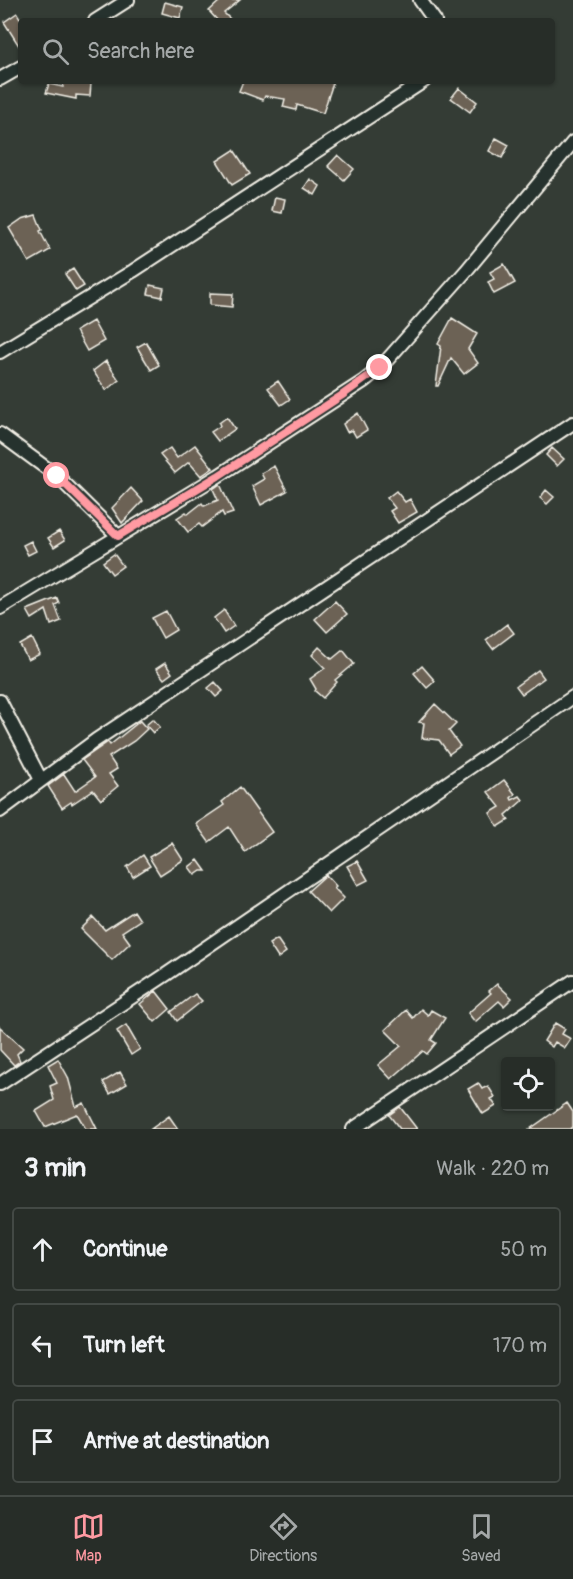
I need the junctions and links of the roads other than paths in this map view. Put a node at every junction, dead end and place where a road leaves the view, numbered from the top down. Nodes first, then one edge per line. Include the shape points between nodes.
1 (128, 0) edge
2 (420, 0) edge
3 (100, 18) edge
4 (433, 18) edge
5 (18, 69) edge
6 (0, 79) edge
7 (419, 84) edge
8 (573, 142) edge
9 (0, 352) edge
10 (573, 423) edge
11 (0, 434) edge
12 (118, 536) junction
13 (0, 608) edge
14 (573, 697) edge
15 (0, 700) edge
16 (41, 780) junction
17 (0, 811) edge
18 (573, 981) edge
19 (0, 1083) edge
20 (353, 1129) edge

1 - 3 street
2 - 4 street
5 - 6 street
7 - 9 street via 133,271
8 - 12 street via 380,368 357,387
10 - 16 street
11 - 12 street via 57,476
12 - 13 street
14 - 19 street
15 - 16 street
16 - 17 street
18 - 20 street

